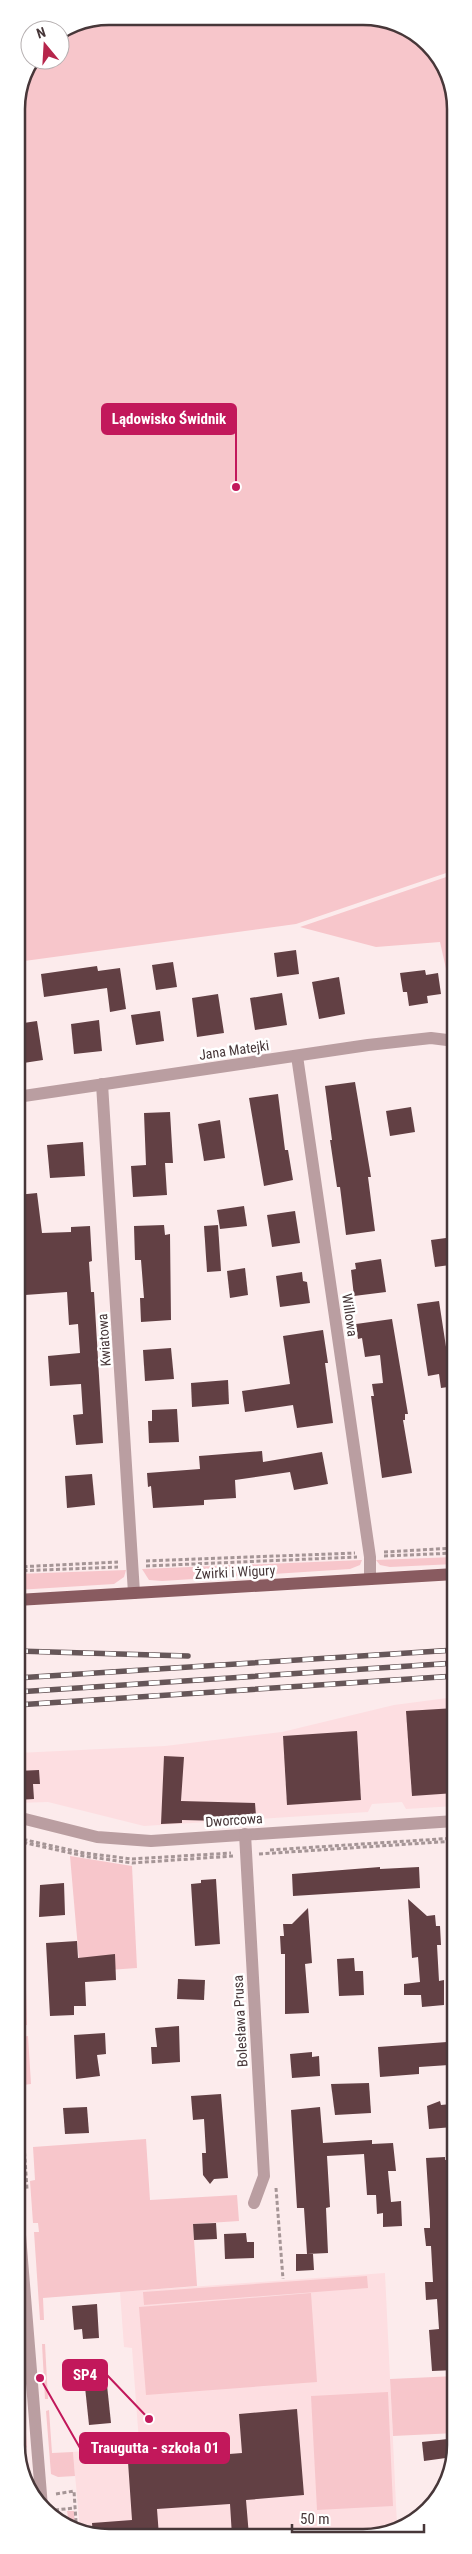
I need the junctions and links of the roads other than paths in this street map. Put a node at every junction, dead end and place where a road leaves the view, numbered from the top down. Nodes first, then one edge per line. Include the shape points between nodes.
1 (447, 1039) edge
2 (297, 1056) junction
3 (102, 1084) junction
4 (25, 1096) edge
5 (447, 1574) edge
6 (370, 1579) junction
7 (134, 1593) junction
8 (25, 1600) edge
9 (25, 1819) edge
10 (447, 1821) edge
11 (245, 1834) junction
12 (254, 2204) dead end
13 (25, 2320) edge
14 (36, 2485) edge

1 - 2 street, Jana Matejki via 430,1038
2 - 3 street, Jana Matejki
2 - 6 street, Willowa via 370,1554
3 - 4 street, Jana Matejki
3 - 7 street, Kwiatowa
5 - 6 main road, Żwirki i Wigury
6 - 7 main road, Żwirki i Wigury
7 - 8 main road, Żwirki i Wigury
9 - 11 street, Dworcowa via 81,1834 124,1840
10 - 11 street, Dworcowa
11 - 12 street, Bolesława Prusa via 264,2176
13 - 14 street

